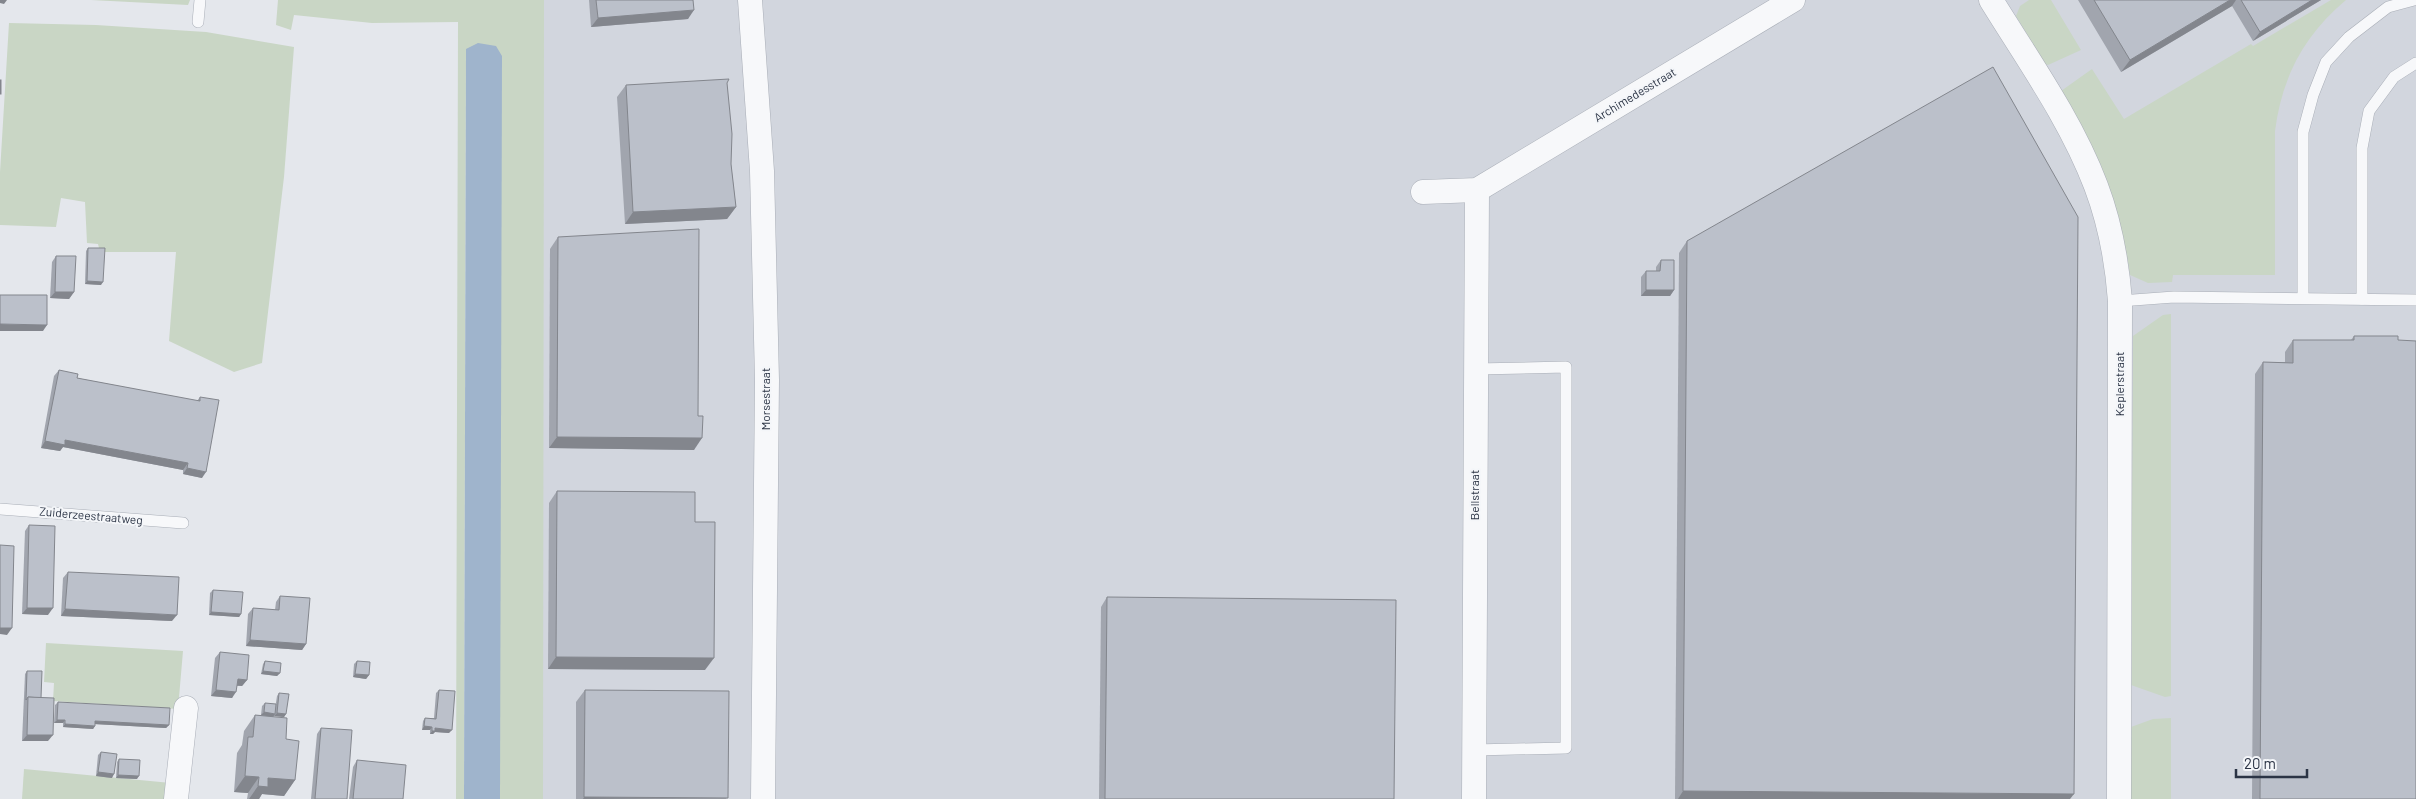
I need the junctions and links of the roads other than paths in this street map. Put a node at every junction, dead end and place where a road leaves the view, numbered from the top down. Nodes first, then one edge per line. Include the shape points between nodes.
1 (200, 0) edge
2 (750, 0) edge
3 (1793, 0) edge
4 (1991, 0) edge
5 (2414, 0) edge
6 (198, 22) dead end
7 (2416, 63) edge
8 (1477, 190) junction
9 (1423, 192) dead end
10 (2303, 298) junction
11 (2362, 299) junction
12 (2416, 300) edge
13 (2120, 301) junction
14 (1476, 368) junction
15 (0, 509) edge
16 (183, 524) dead end
17 (186, 708) dead end
18 (1474, 750) junction
19 (176, 799) edge
20 (763, 799) edge
21 (1474, 799) edge
22 (2119, 799) edge

1 - 6 lane
2 - 20 street, Morsestraat via 762,171 767,380
3 - 8 street, Archimedesstraat
4 - 13 street, Keplerstraat via 2087,164 2106,216 2118,273
5 - 10 lane via 2388,7 2350,38 2326,62 2313,95 2304,132
7 - 11 lane via 2394,77 2369,111 2362,148
8 - 9 street
8 - 14 street, Bellstraat
10 - 11 lane
10 - 13 lane via 2174,297
11 - 12 lane
13 - 22 street, Keplerstraat
14 - 18 street, Bellstraat
14 - 18 lane via 1566,367 1566,748
15 - 16 lane, Zuiderzeestraatweg
17 - 19 street
18 - 21 street, Bellstraat

